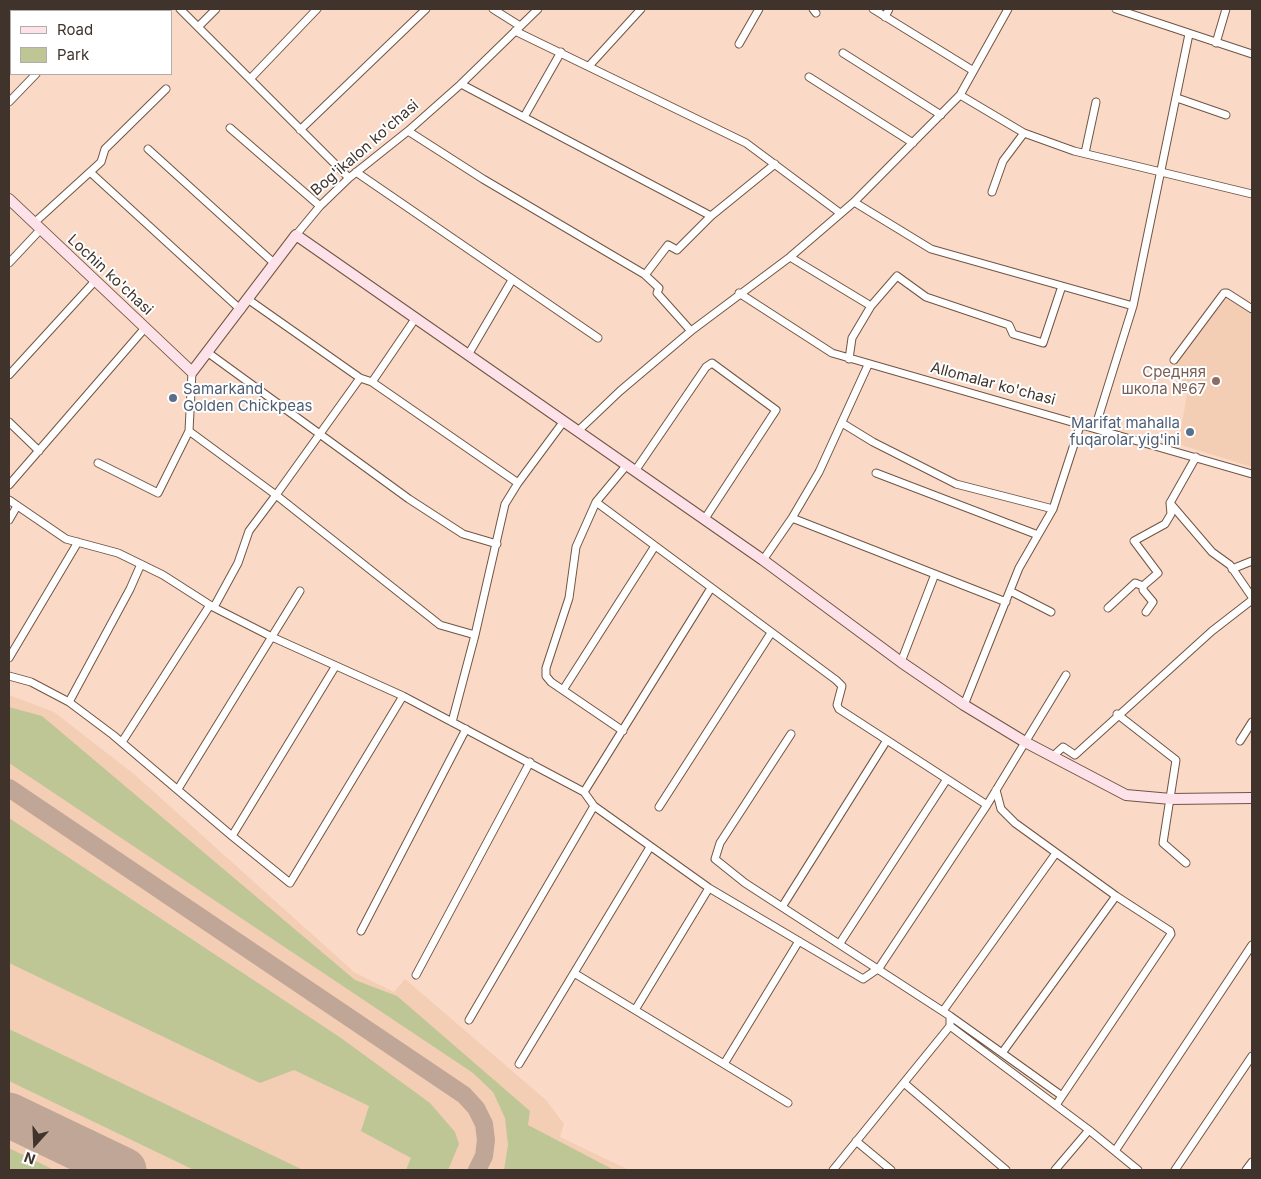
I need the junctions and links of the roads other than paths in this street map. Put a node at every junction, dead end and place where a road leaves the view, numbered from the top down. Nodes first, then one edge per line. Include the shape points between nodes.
1 (180, 9) edge
2 (216, 9) edge
3 (317, 9) edge
4 (426, 9) edge
5 (492, 9) edge
6 (538, 9) edge
7 (641, 9) edge
8 (759, 9) edge
9 (873, 9) edge
10 (889, 9) edge
11 (1008, 9) edge
12 (1116, 9) edge
13 (1226, 9) edge
14 (885, 17) junction
15 (198, 27) junction
16 (517, 28) junction
17 (1189, 34) junction
18 (1216, 43) junction
19 (739, 44) dead end
20 (561, 52) junction
21 (843, 53) dead end
22 (1252, 54) edge
23 (589, 66) junction
24 (972, 70) junction
25 (35, 75) edge
26 (809, 77) dead end
27 (250, 79) junction
28 (461, 84) junction
29 (166, 89) dead end
30 (960, 95) junction
31 (1177, 98) junction
32 (9, 102) edge
33 (1096, 102) dead end
34 (942, 115) junction
35 (1226, 115) dead end
36 (524, 117) junction
37 (230, 128) dead end
38 (300, 130) junction
39 (408, 131) junction
40 (1024, 133) junction
41 (913, 144) junction
42 (148, 148) dead end
43 (1085, 153) junction
44 (775, 164) junction
45 (1162, 170) junction
46 (90, 172) junction
47 (356, 172) junction
48 (349, 178) junction
49 (992, 192) dead end
50 (1252, 194) edge
51 (9, 199) edge
52 (854, 202) junction
53 (320, 206) junction
54 (840, 213) junction
55 (711, 216) junction
56 (37, 226) junction
57 (296, 235) junction
58 (790, 257) junction
59 (9, 263) edge
60 (275, 264) junction
61 (645, 275) junction
62 (512, 280) junction
63 (95, 281) junction
64 (1062, 286) junction
65 (739, 293) junction
66 (249, 300) junction
67 (871, 306) junction
68 (1133, 306) junction
69 (1252, 309) edge
70 (241, 310) junction
71 (416, 319) junction
72 (145, 328) junction
73 (691, 331) junction
74 (598, 338) dead end
75 (207, 352) junction
76 (468, 355) junction
77 (850, 359) junction
78 (1174, 360) dead end
79 (868, 364) junction
80 (192, 372) junction
81 (9, 375) edge
82 (360, 378) junction
83 (372, 382) junction
84 (564, 421) junction
85 (9, 422) edge
86 (842, 423) junction
87 (1080, 423) junction
88 (1095, 428) junction
89 (190, 431) junction
90 (578, 431) junction
91 (319, 434) junction
92 (39, 451) junction
93 (1196, 457) junction
94 (98, 463) dead end
95 (626, 466) junction
96 (635, 472) junction
97 (876, 473) dead end
98 (1252, 474) edge
99 (518, 483) junction
100 (9, 485) edge
101 (276, 495) junction
102 (9, 500) edge
103 (596, 502) junction
104 (1170, 503) junction
105 (17, 506) junction
106 (1053, 509) junction
107 (792, 518) junction
108 (9, 520) edge
109 (704, 520) junction
110 (1038, 535) junction
111 (78, 542) junction
112 (497, 544) junction
113 (655, 546) junction
114 (763, 560) junction
115 (1252, 561) edge
116 (141, 564) junction
117 (1232, 569) junction
118 (935, 574) junction
119 (1143, 586) junction
120 (711, 588) junction
121 (300, 591) dead end
122 (1010, 591) junction
123 (1252, 598) edge
124 (1006, 602) junction
125 (210, 605) junction
126 (1108, 608) dead end
127 (1051, 612) dead end
128 (1146, 612) dead end
129 (771, 632) junction
130 (475, 635) junction
131 (272, 637) junction
132 (9, 658) edge
133 (901, 662) junction
134 (335, 667) junction
135 (1066, 675) dead end
136 (9, 676) edge
137 (563, 690) junction
138 (403, 696) junction
139 (70, 702) junction
140 (964, 705) junction
141 (1117, 714) junction
142 (452, 722) junction
143 (1252, 722) edge
144 (466, 729) junction
145 (623, 731) junction
146 (790, 734) dead end
147 (887, 740) junction
148 (1240, 741) dead end
149 (122, 742) junction
150 (1025, 742) junction
151 (1052, 757) junction
152 (530, 762) junction
153 (947, 779) junction
154 (178, 789) junction
155 (996, 790) junction
156 (584, 792) junction
157 (1171, 799) junction
158 (1252, 799) edge
159 (987, 805) junction
160 (594, 806) junction
161 (659, 807) dead end
162 (232, 836) junction
163 (650, 847) junction
164 (1056, 853) junction
165 (1186, 863) dead end
166 (709, 888) junction
167 (1116, 896) junction
168 (782, 907) junction
169 (361, 932) dead end
170 (799, 941) junction
171 (840, 944) junction
172 (1252, 945) edge
173 (879, 968) junction
174 (574, 973) junction
175 (416, 975) dead end
176 (635, 1010) junction
177 (943, 1011) junction
178 (950, 1016) junction
179 (469, 1020) dead end
180 (950, 1026) junction
181 (1002, 1053) junction
182 (1252, 1056) edge
183 (519, 1064) dead end
184 (724, 1064) junction
185 (904, 1083) junction
186 (1062, 1096) junction
187 (788, 1103) dead end
188 (1056, 1105) junction
189 (1089, 1130) junction
190 (856, 1141) junction
191 (1115, 1151) junction
192 (1252, 1162) edge
193 (833, 1170) edge
194 (891, 1170) edge
195 (1006, 1170) edge
196 (1056, 1170) edge
197 (1138, 1170) edge
198 (1175, 1170) edge
199 (1246, 1170) edge

1 - 15 street
2 - 15 street
3 - 27 street
4 - 38 street
5 - 16 street
6 - 16 street, Bog'ikalon ko'chasi
7 - 23 street
8 - 19 street
9 - 14 street
10 - 14 street
11 - 24 street
12 - 17 street
13 - 18 street
14 - 24 street
15 - 27 street
16 - 20 street
16 - 28 street, Bog'ikalon ko'chasi
17 - 18 street
17 - 31 street
18 - 22 street
20 - 23 street
20 - 36 street
21 - 34 street
23 - 44 street via 746,143
24 - 30 street
25 - 32 street
26 - 41 street
27 - 38 street
28 - 36 street
28 - 39 street, Bog'ikalon ko'chasi
29 - 46 street via 105,149 101,162
30 - 34 street
30 - 40 street
31 - 35 street
31 - 45 street
33 - 43 street
34 - 41 street
36 - 55 street
37 - 53 street
38 - 48 street
39 - 47 street, Bog'ikalon ko'chasi
39 - 61 street
40 - 43 street
40 - 49 street via 1003,161
41 - 52 street
42 - 60 street
43 - 45 street
44 - 54 street
44 - 55 street
45 - 50 street
45 - 68 street
46 - 56 street
46 - 70 street
47 - 48 street, Bog'ikalon ko'chasi
47 - 62 street
48 - 53 street, Bog'ikalon ko'chasi
51 - 56 street, Lochin ko'chasi
52 - 54 street
52 - 64 street via 931,249
53 - 57 street, Bog'ikalon ko'chasi
54 - 58 street
55 - 61 street via 677,250 668,245
56 - 59 street
56 - 63 street, Lochin ko'chasi
57 - 60 street, Bog'ikalon ko'chasi
57 - 71 street
58 - 65 street
58 - 67 street
60 - 66 street, Bog'ikalon ko'chasi
61 - 73 street via 659,288 657,294
62 - 74 street
62 - 76 street
63 - 72 street, Lochin ko'chasi
63 - 81 street
64 - 67 street via 1044,343 1013,334 1009,325 926,297 897,276
64 - 68 street
65 - 73 street
65 - 77 street, Allomalar ko'chasi via 832,354
66 - 70 street, Bog'ikalon ko'chasi
66 - 82 street
67 - 77 street via 852,338
68 - 88 street
69 - 78 street via 1224,293
70 - 75 street, Bog'ikalon ko'chasi
71 - 76 street
71 - 83 street
72 - 80 street, Lochin ko'chasi
72 - 92 street
73 - 90 street
75 - 80 street, Bog'ikalon ko'chasi
75 - 91 street
76 - 84 street
77 - 79 street, Allomalar ko'chasi
79 - 86 street
79 - 87 street, Allomalar ko'chasi
80 - 89 street
82 - 83 street
82 - 91 street
83 - 99 street
84 - 90 street
84 - 99 street
85 - 92 street
86 - 106 street via 956,484
86 - 107 street
87 - 88 street, Allomalar ko'chasi
87 - 106 street
88 - 93 street, Allomalar ko'chasi
89 - 94 street via 158,493
89 - 101 street
90 - 95 street
91 - 101 street
91 - 112 street via 463,534
92 - 100 street
93 - 98 street, Allomalar ko'chasi
93 - 104 street
95 - 96 street
95 - 103 street
96 - 109 street
96 - 109 street via 706,367 712,363 776,410
97 - 110 street
99 - 112 street via 505,504
101 - 125 street via 249,531 238,563 214,607
101 - 130 street via 440,625
102 - 105 street
103 - 113 street
103 - 137 street via 576,547 569,598 546,668 546,676
104 - 117 street via 1212,552
104 - 119 street via 1171,514 1165,524 1134,542 1158,573
105 - 108 street
105 - 111 street via 66,539
106 - 110 street
107 - 114 street
107 - 118 street
109 - 114 street
110 - 122 street
111 - 116 street via 118,553
111 - 132 street
112 - 130 street
113 - 120 street
113 - 137 street
114 - 133 street
115 - 117 street
116 - 125 street
116 - 139 street
117 - 123 street
118 - 124 street
118 - 133 street
119 - 126 street via 1135,583
119 - 128 street via 1153,602
120 - 129 street
120 - 145 street
121 - 131 street
122 - 124 street
122 - 127 street
123 - 141 street
124 - 140 street
125 - 131 street
125 - 149 street
129 - 147 street via 842,686 836,705 839,709
129 - 161 street
130 - 142 street
131 - 134 street
131 - 154 street
133 - 140 street
134 - 138 street
134 - 162 street
135 - 150 street
136 - 139 street via 31,682
137 - 145 street
138 - 142 street
138 - 162 street via 290,883
139 - 149 street
140 - 150 street
141 - 151 street via 1075,755 1063,747
141 - 157 street via 1176,760
142 - 144 street
143 - 148 street
144 - 152 street
144 - 169 street
145 - 156 street
146 - 168 street via 720,843 715,859
147 - 153 street
147 - 168 street
149 - 154 street
150 - 151 street
150 - 155 street
151 - 157 street via 1126,795
152 - 156 street
152 - 175 street
153 - 159 street
153 - 171 street
154 - 162 street
155 - 159 street
155 - 164 street via 1001,809
156 - 160 street
157 - 158 street
157 - 165 street via 1163,843
159 - 173 street
160 - 163 street
160 - 179 street
163 - 166 street
163 - 174 street
164 - 167 street
164 - 177 street
166 - 170 street
166 - 176 street
167 - 181 street
167 - 186 street via 1171,934
168 - 171 street
170 - 173 street via 862,979
170 - 184 street
171 - 173 street
172 - 191 street
173 - 177 street
174 - 176 street
174 - 183 street
176 - 184 street
177 - 178 street
178 - 180 street
178 - 181 street
180 - 185 street
180 - 188 street
181 - 186 street
182 - 198 street
184 - 187 street
185 - 190 street
185 - 195 street
186 - 188 street
188 - 189 street
189 - 191 street
189 - 196 street
190 - 193 street
190 - 194 street
191 - 197 street
192 - 199 street

